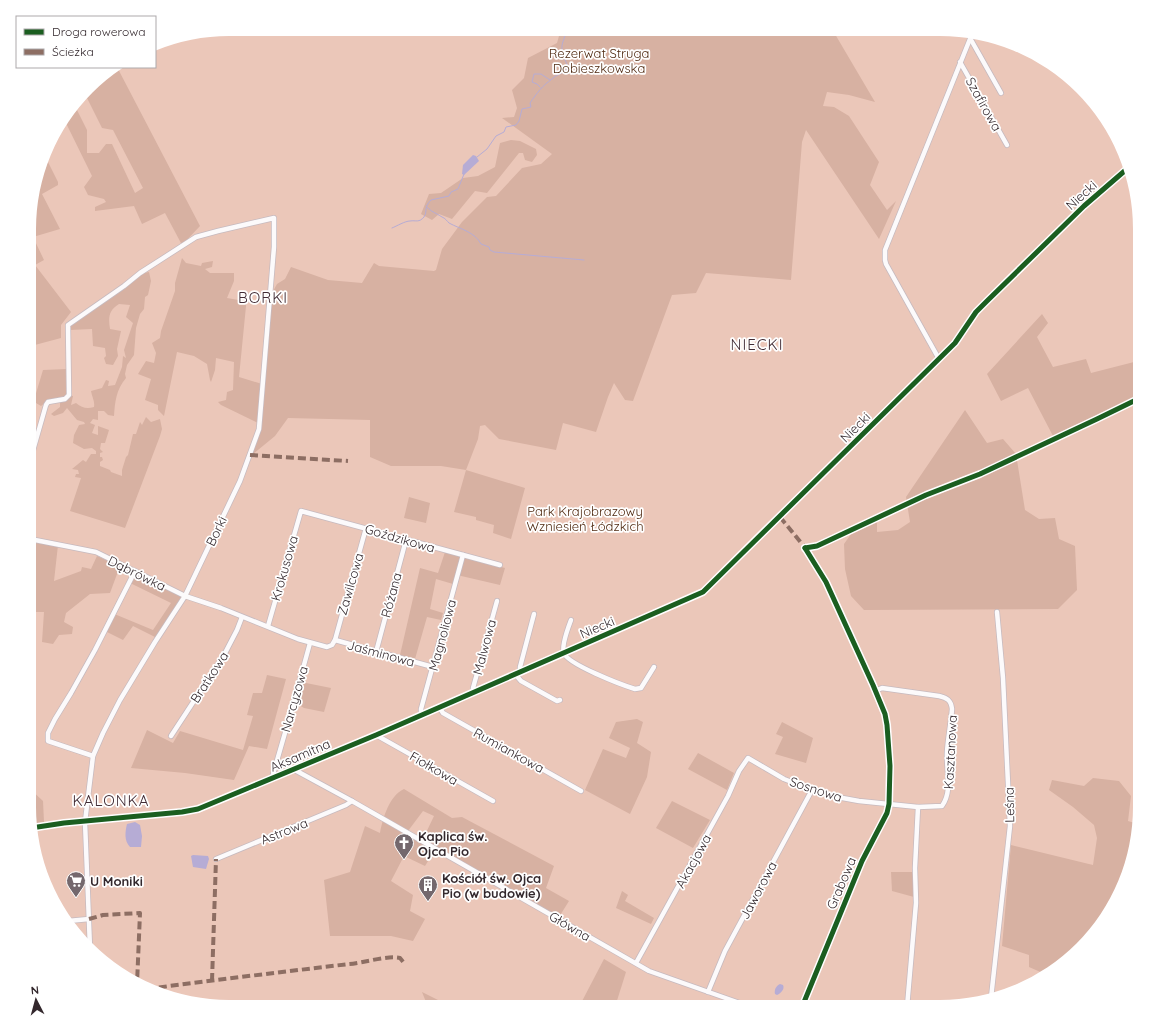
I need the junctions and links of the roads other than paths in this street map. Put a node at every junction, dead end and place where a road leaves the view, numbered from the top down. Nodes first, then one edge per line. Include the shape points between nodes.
1 (970, 39) edge
2 (973, 39) edge
3 (960, 62) junction
4 (1001, 93) dead end
5 (1007, 145) dead end
6 (1124, 171) edge
7 (939, 359) junction
8 (1133, 401) edge
9 (36, 441) edge
10 (301, 511) joint
11 (366, 528) junction
12 (36, 540) edge
13 (406, 540) junction
14 (805, 548) dead end
15 (463, 555) junction
16 (500, 565) dead end
17 (135, 571) junction
18 (185, 596) junction
19 (497, 601) dead end
20 (998, 612) dead end
21 (534, 614) dead end
22 (242, 617) junction
23 (571, 620) dead end
24 (268, 626) junction
25 (335, 640) junction
26 (310, 643) junction
27 (376, 652) junction
28 (564, 653) junction
29 (433, 667) junction
30 (654, 667) dead end
31 (520, 672) junction
32 (515, 674) junction
33 (876, 691) dead end
34 (473, 692) junction
35 (560, 700) dead end
36 (439, 707) junction
37 (421, 715) junction
38 (376, 734) junction
39 (171, 736) dead end
40 (94, 756) junction
41 (748, 758) joint
42 (890, 766) dead end
43 (293, 769) junction
44 (272, 778) junction
45 (581, 790) dead end
46 (812, 790) junction
47 (352, 801) junction
48 (493, 801) dead end
49 (888, 804) junction
50 (918, 807) junction
51 (86, 821) junction
52 (37, 827) edge
53 (216, 859) dead end
54 (89, 919) junction
55 (73, 921) edge
56 (90, 941) edge
57 (636, 964) junction
58 (708, 992) junction
59 (992, 993) edge
60 (731, 1000) edge
61 (805, 1000) edge
62 (909, 1000) edge

1 - 3 street
2 - 4 street
3 - 5 street, Szafirowa
3 - 7 street via 885,250 885,260
6 - 7 street, Niecki via 1084,206 976,312 955,343
7 - 28 street, Niecki via 704,592
8 - 14 street via 980,474 926,495 817,546
9 - 18 street, Borki via 48,402 64,399 69,395 68,325 140,273 196,237 274,218 274,247 259,429 240,481
10 - 11 street, Goździkowa
10 - 24 street, Krokusowa
11 - 13 street, Goździkowa
11 - 25 street, Zawilcowa
12 - 17 street, Dąbrówka via 96,552
13 - 15 street, Goździkowa
13 - 27 street, Różana
15 - 16 street, Goździkowa
15 - 29 street, Magnoliowa
17 - 18 street, Dąbrówka
17 - 40 street via 95,650 48,733 48,741
18 - 22 street, Dąbrówka
18 - 40 street, Borki via 120,700
19 - 34 street, Malwowa
20 - 59 street, Leśna via 1010,826
21 - 31 street
22 - 24 street, Jaśminowa
22 - 39 street, Bratkowa via 224,655
23 - 28 street via 563,647
24 - 26 street, Jaśminowa
25 - 26 street, Jaśminowa via 327,647
25 - 27 street, Jaśminowa
26 - 44 street, Narcyzowa
27 - 29 street, Jaśminowa
28 - 30 street via 568,659 592,672 634,689 641,688
28 - 31 street, Aksamitna
29 - 37 street, Magnoliowa
31 - 32 street, Aksamitna
32 - 34 street, Aksamitna
32 - 35 street via 521,681 557,701
33 - 50 street, Kasztanowa via 882,688 939,696 951,702 947,800 942,806
34 - 36 street, Aksamitna
36 - 37 street, Aksamitna
36 - 45 street, Rumiankowa via 443,713
37 - 38 street, Aksamitna
38 - 43 street, Aksamitna
38 - 48 street, Fiołkowa
40 - 51 street, Borki
41 - 46 street, Sosnowa via 784,779
41 - 57 street, Akacjowa
42 - 49 street, Grabowa
43 - 44 street, Aksamitna
43 - 47 street, Główna
44 - 51 street, Aksamitna via 193,810
46 - 49 street, Sosnowa via 859,802
46 - 58 street, Jaworowa via 725,951
47 - 53 street, Astrowa
47 - 57 street, Główna
49 - 50 street, Kasztanowa
49 - 61 street, Grabowa via 887,813 862,861
50 - 62 street via 916,910
51 - 52 street, Aksamitna
51 - 54 street, Borki
54 - 55 street
54 - 56 street, Borki
57 - 58 street, Główna
58 - 60 street, Główna

